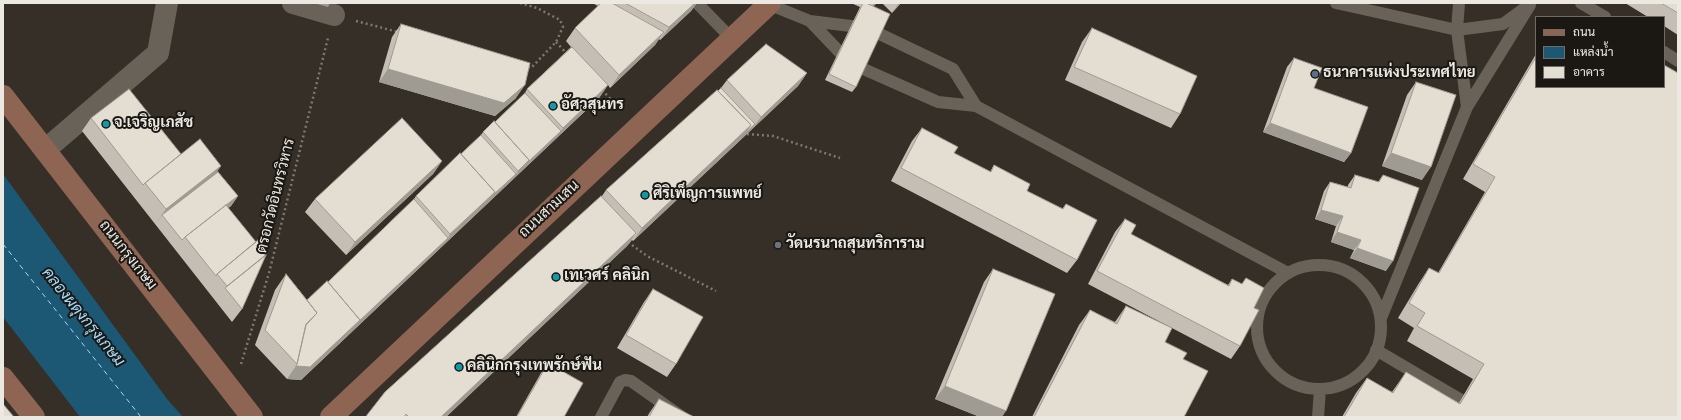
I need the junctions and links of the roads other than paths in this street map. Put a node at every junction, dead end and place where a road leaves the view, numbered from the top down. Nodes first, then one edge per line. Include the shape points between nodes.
1 (167, 3) edge
2 (293, 3) edge
3 (697, 3) edge
4 (1336, 3) edge
5 (1459, 3) edge
6 (1581, 3) edge
7 (769, 4) edge
8 (1531, 4) edge
9 (334, 15) road end
10 (1603, 16) edge
11 (810, 21) junction
12 (1457, 30) junction
13 (732, 39) junction
14 (1665, 53) edge
15 (1678, 61) edge
16 (3, 96) edge
17 (976, 106) junction
18 (1467, 107) junction
19 (44, 150) junction
20 (1288, 273) junction
21 (1381, 318) junction
22 (1376, 350) junction
23 (3, 378) edge
24 (1320, 389) junction
25 (1461, 400) edge
26 (34, 417) edge
27 (252, 417) edge
28 (331, 417) edge
29 (601, 417) edge
30 (682, 417) edge
31 (1318, 417) edge

1 - 19 street via 158,53
2 - 9 street
3 - 13 lane
4 - 12 lane
5 - 12 lane
6 - 10 lane
7 - 11 lane
7 - 13 main road, ถนนสามเสน
8 - 12 lane via 1503,24
8 - 18 lane
11 - 17 lane via 850,62 938,102
11 - 17 lane via 866,28 953,69
12 - 18 lane
13 - 28 main road, ถนนสามเสน
14 - 15 lane
16 - 19 main road, ถนนกรุงเกษม
17 - 20 lane
18 - 21 lane
19 - 27 main road, ถนนกรุงเกษม
20 - 21 lane via 1307,266 1327,265 1347,271 1363,283 1375,299
20 - 24 lane via 1272,286 1261,303 1257,323 1259,343 1268,362 1282,376 1300,386
21 - 22 lane via 1381,340
22 - 24 lane via 1373,359 1359,375 1341,386
22 - 25 lane
23 - 26 main road
24 - 31 lane
29 - 30 lane via 620,382 625,380 631,381

